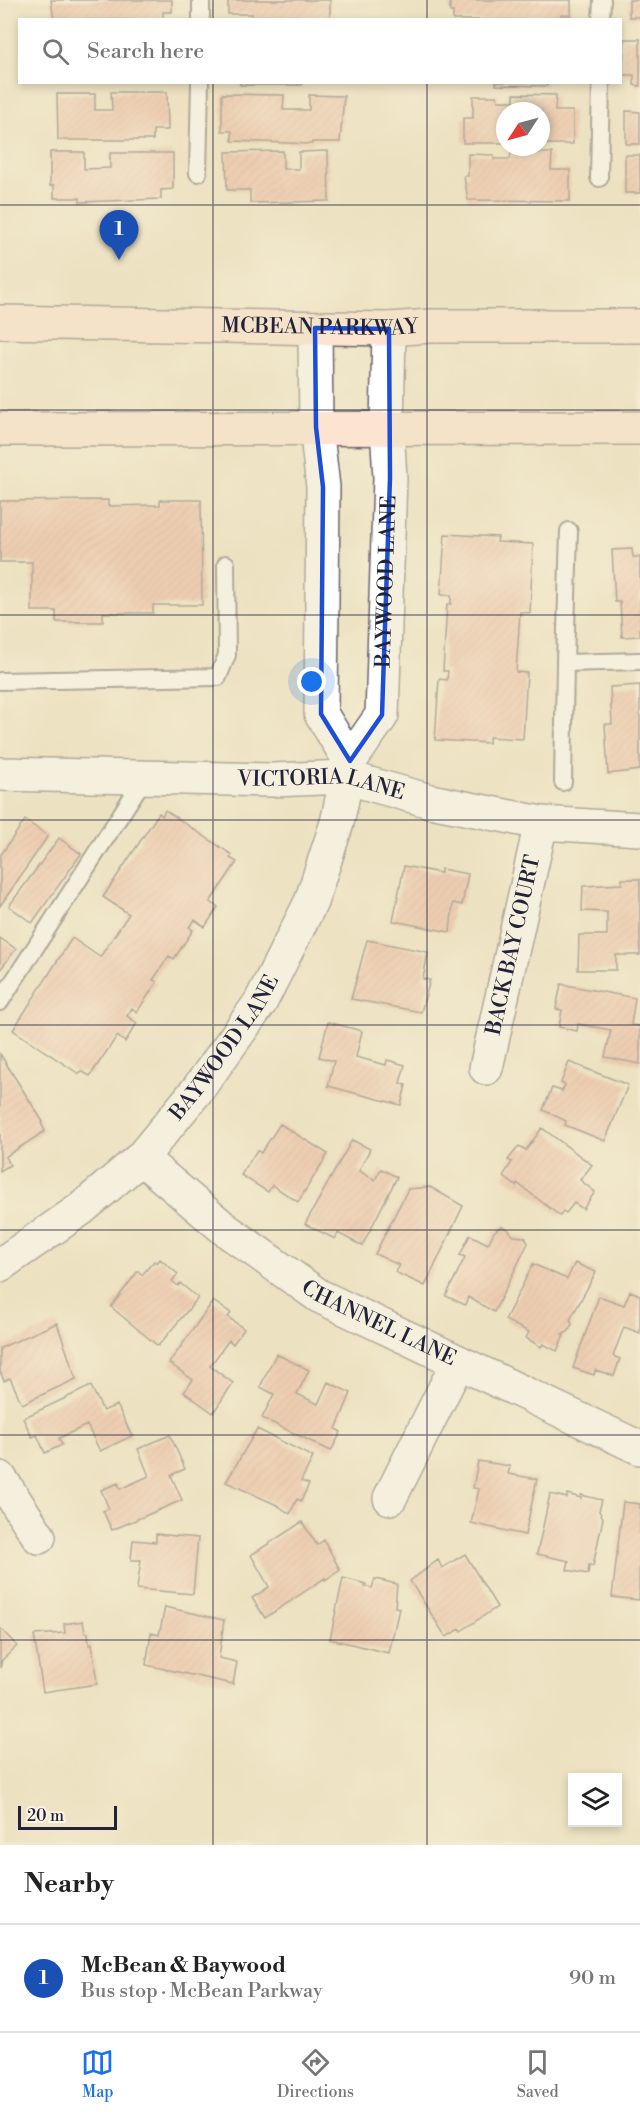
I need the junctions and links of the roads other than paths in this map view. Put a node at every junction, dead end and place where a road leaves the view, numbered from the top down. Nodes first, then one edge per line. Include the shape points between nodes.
1 (201, 0) edge
2 (602, 0) edge
3 (201, 18) edge
4 (602, 18) edge
5 (200, 84) edge
6 (601, 84) edge
7 (198, 173) dead end
8 (599, 178) dead end
9 (0, 322) edge
10 (640, 326) edge
11 (315, 328) junction
12 (389, 329) junction
13 (315, 427) junction
14 (387, 427) junction
15 (640, 428) edge
16 (0, 429) edge
17 (568, 531) dead end
18 (226, 564) dead end
19 (640, 661) edge
20 (565, 663) junction
21 (0, 681) edge
22 (347, 769) junction
23 (0, 774) edge
24 (145, 777) junction
25 (563, 782) dead end
26 (541, 823) junction
27 (640, 829) edge
28 (0, 1002) edge
29 (486, 1068) dead end
30 (141, 1158) junction
31 (0, 1265) edge
32 (458, 1362) junction
33 (640, 1448) edge
34 (0, 1478) edge
35 (390, 1498) dead end
36 (39, 1537) dead end

1 - 3 lane
2 - 4 lane
5 - 7 lane
6 - 8 lane
9 - 11 main road, MCBEAN PARKWAY
10 - 12 main road, MCBEAN PARKWAY
11 - 12 main road, MCBEAN PARKWAY
11 - 13 street
12 - 14 street, BAYWOOD LANE
13 - 14 main road
13 - 16 main road
13 - 22 street via 323,487 321,714
14 - 15 main road
14 - 22 street, BAYWOOD LANE via 390,478 382,715
17 - 20 lane
18 - 21 lane via 226,655 218,677
19 - 20 lane
20 - 25 lane
22 - 24 street, VICTORIA LANE via 273,780
22 - 26 street, VICTORIA LANE via 430,801
22 - 30 street, BAYWOOD LANE via 337,823 312,903 260,1002 198,1089
23 - 24 street, VICTORIA LANE
24 - 28 lane
26 - 27 street, VICTORIA LANE
26 - 29 street, BACK BAY COURT
30 - 31 street, BAYWOOD LANE via 81,1209
30 - 32 street, CHANNEL LANE via 226,1230 319,1296
32 - 33 street, CHANNEL LANE
32 - 35 street
34 - 36 street

